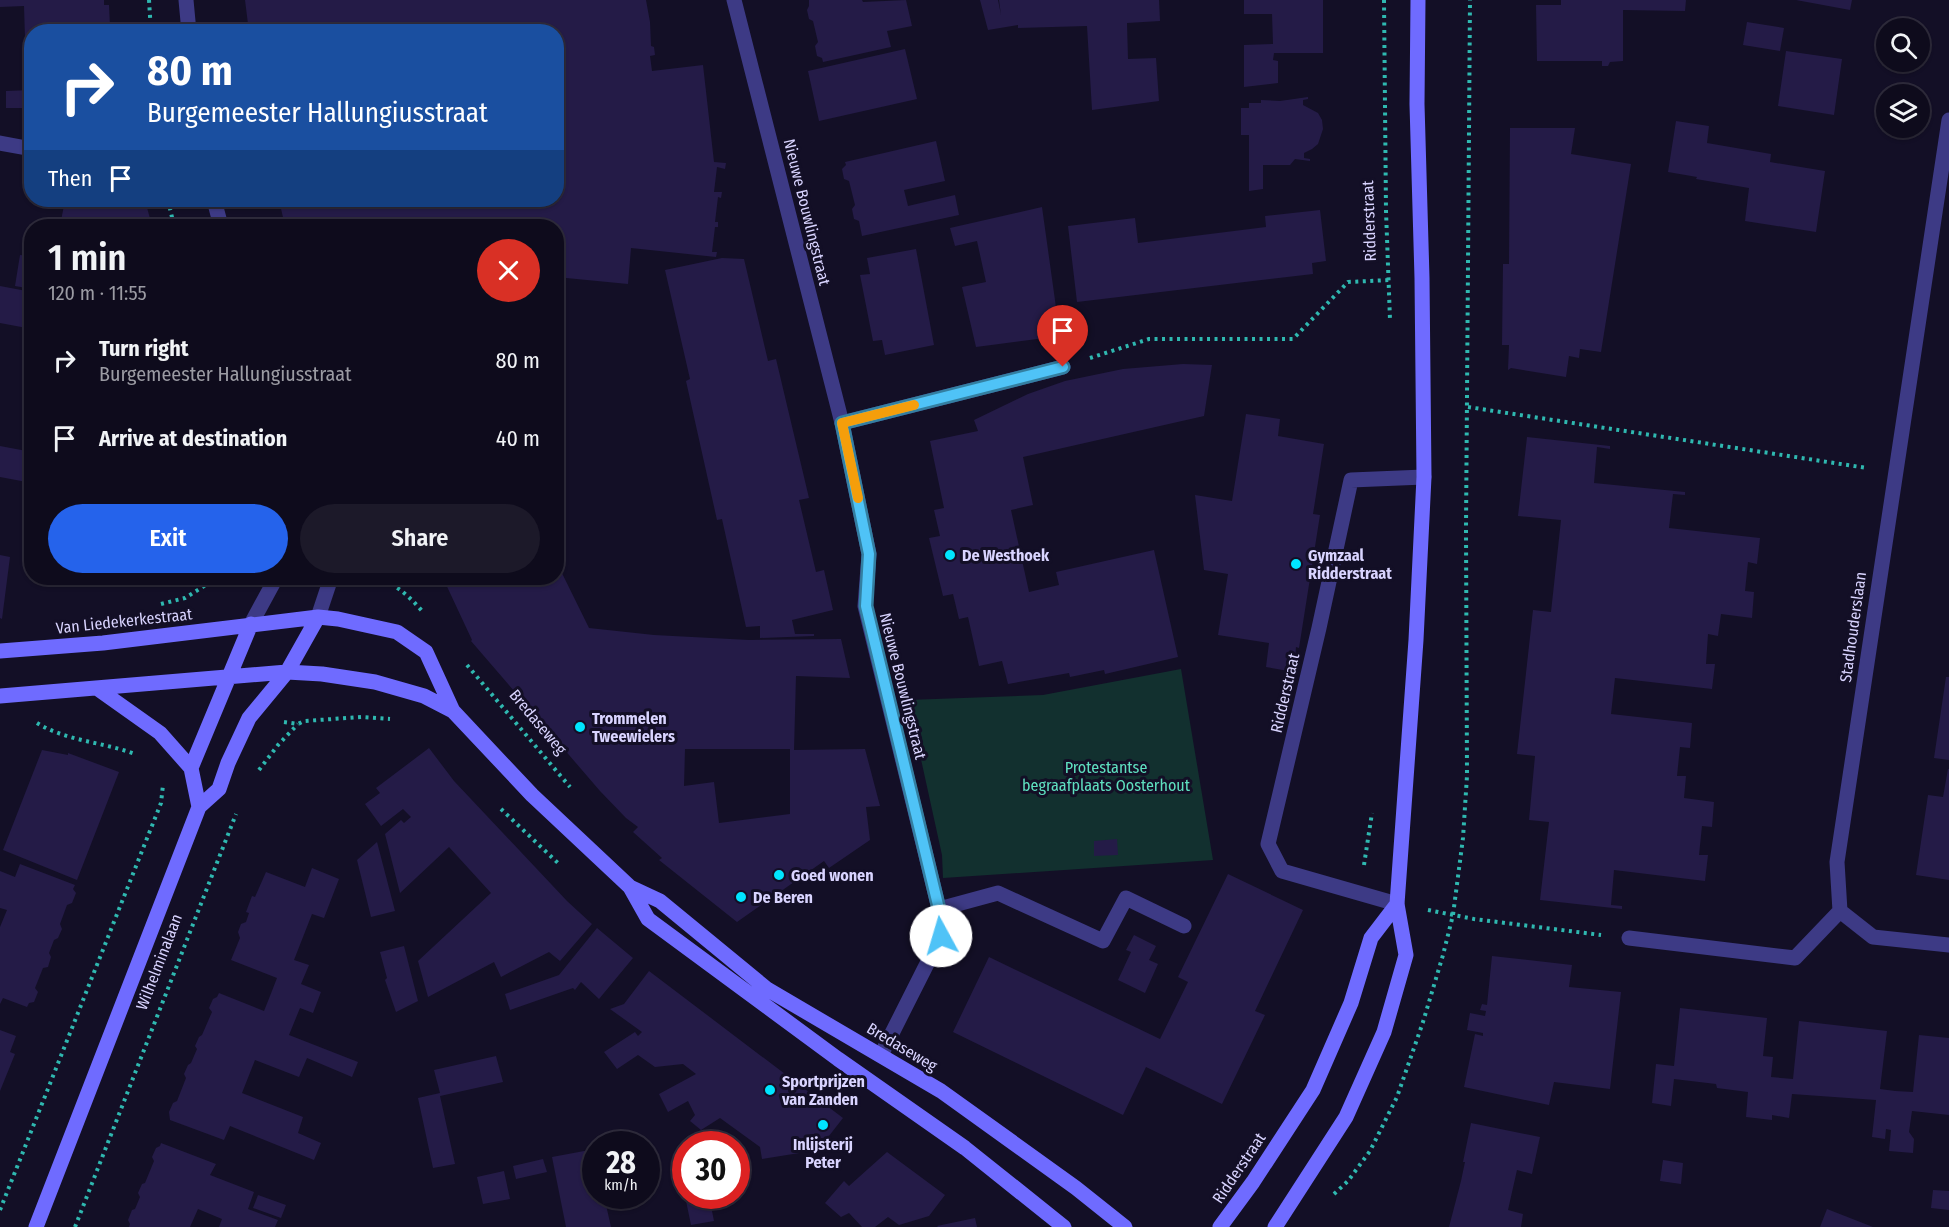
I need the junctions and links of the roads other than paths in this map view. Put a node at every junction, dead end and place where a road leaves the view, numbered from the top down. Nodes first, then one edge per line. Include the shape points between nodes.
1 (186, 0) edge
2 (734, 0) edge
3 (1418, 0) edge
4 (188, 24) edge
5 (1949, 120) edge
6 (0, 143) edge
7 (24, 148) edge
8 (1063, 367) road end
9 (842, 423) junction
10 (1424, 477) junction
11 (272, 585) edge
12 (329, 585) edge
13 (318, 617) junction
14 (251, 624) junction
15 (0, 651) edge
16 (287, 672) junction
17 (229, 676) junction
18 (98, 689) junction
19 (0, 696) edge
20 (453, 711) junction
21 (192, 768) junction
22 (199, 807) junction
23 (630, 888) junction
24 (1397, 904) junction
25 (939, 909) junction
26 (1840, 911) junction
27 (1184, 926) dead end
28 (1629, 938) road end
29 (1949, 945) edge
30 (880, 1055) junction
31 (36, 1227) edge
32 (1064, 1227) edge
33 (1125, 1227) edge
34 (1220, 1227) edge
35 (1275, 1227) edge

1 - 4 street
2 - 9 street, Nieuwe Bouwlingstraat
3 - 10 street
5 - 26 street, Stadhouderslaan via 1837,862
6 - 7 street
8 - 9 street
9 - 25 street, Nieuwe Bouwlingstraat via 869,554 866,606
10 - 24 street
10 - 24 street, Ridderstraat via 1351,480 1268,844 1282,871
11 - 14 street
12 - 13 street
13 - 14 street, Van Liedekerkestraat
13 - 16 street, Wilhelminalaan
13 - 20 street, Bredaseweg via 397,632 426,652
14 - 15 street, Van Liedekerkestraat via 103,643
14 - 17 street
16 - 17 street, Bredaseweg
16 - 20 street, Bredaseweg via 375,682 424,696
16 - 22 street, Wilhelminalaan via 249,718 219,789
17 - 18 street
17 - 21 street
18 - 19 street
18 - 21 street via 160,733
20 - 23 street, Bredaseweg via 532,795
21 - 22 street
22 - 31 street, Wilhelminalaan
23 - 30 street, Bredaseweg via 660,902 767,988
23 - 32 street, Bredaseweg via 648,919 965,1149
24 - 34 street, Ridderstraat via 1371,938 1351,1003 1313,1090
24 - 35 street via 1406,955 1384,1032 1346,1117
25 - 27 street via 998,893 1104,941 1126,898
25 - 30 street, Nieuwe Bouwlingstraat via 941,936
26 - 28 street via 1795,957
26 - 29 street via 1873,937
30 - 33 street, Bredaseweg via 941,1091

